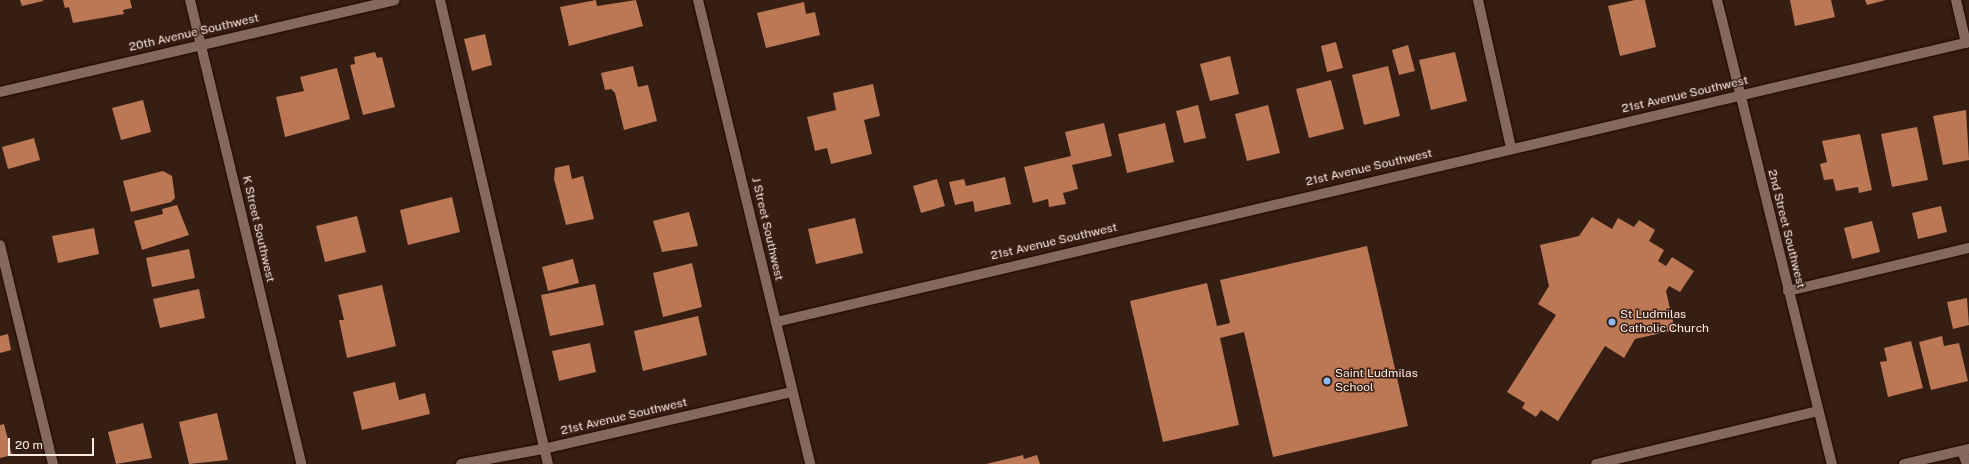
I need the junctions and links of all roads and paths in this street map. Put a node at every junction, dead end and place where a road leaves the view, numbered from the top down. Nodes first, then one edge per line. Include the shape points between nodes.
1 (190, 0) edge
2 (394, 0) edge
3 (440, 0) edge
4 (698, 0) edge
5 (1478, 0) edge
6 (1717, 0) edge
7 (1956, 0) edge
8 (1968, 43) edge
9 (201, 44) junction
10 (0, 92) edge
11 (1740, 95) junction
12 (1510, 148) junction
13 (0, 245) edge
14 (1969, 248) edge
15 (1788, 291) junction
16 (776, 322) junction
17 (792, 392) junction
18 (1818, 411) junction
19 (543, 449) junction
20 (1966, 450) edge
21 (53, 464) edge
22 (301, 464) edge
23 (461, 464) edge
24 (548, 464) edge
25 (810, 464) edge
26 (1596, 464) edge
27 (1832, 464) edge
28 (1904, 464) edge
29 (1967, 464) edge

1 - 9 street, K Street Southwest
2 - 9 street, 20th Avenue Southwest
3 - 19 street
4 - 16 street, J Street Southwest
5 - 12 street
6 - 11 street, 2nd Street Southwest
7 - 8 street
8 - 11 street, 21st Avenue Southwest
9 - 10 street, 20th Avenue Southwest
9 - 22 street, K Street Southwest
11 - 12 street, 21st Avenue Southwest
11 - 15 street, 2nd Street Southwest
12 - 16 street, 21st Avenue Southwest
13 - 21 street
14 - 15 street
15 - 18 street, 2nd Street Southwest
16 - 17 street, J Street Southwest
17 - 19 street, 21st Avenue Southwest
17 - 25 street, J Street Southwest
18 - 26 street
18 - 27 street, 2nd Street Southwest
19 - 23 street, 21st Avenue Southwest
19 - 24 street
20 - 28 street
20 - 29 street

